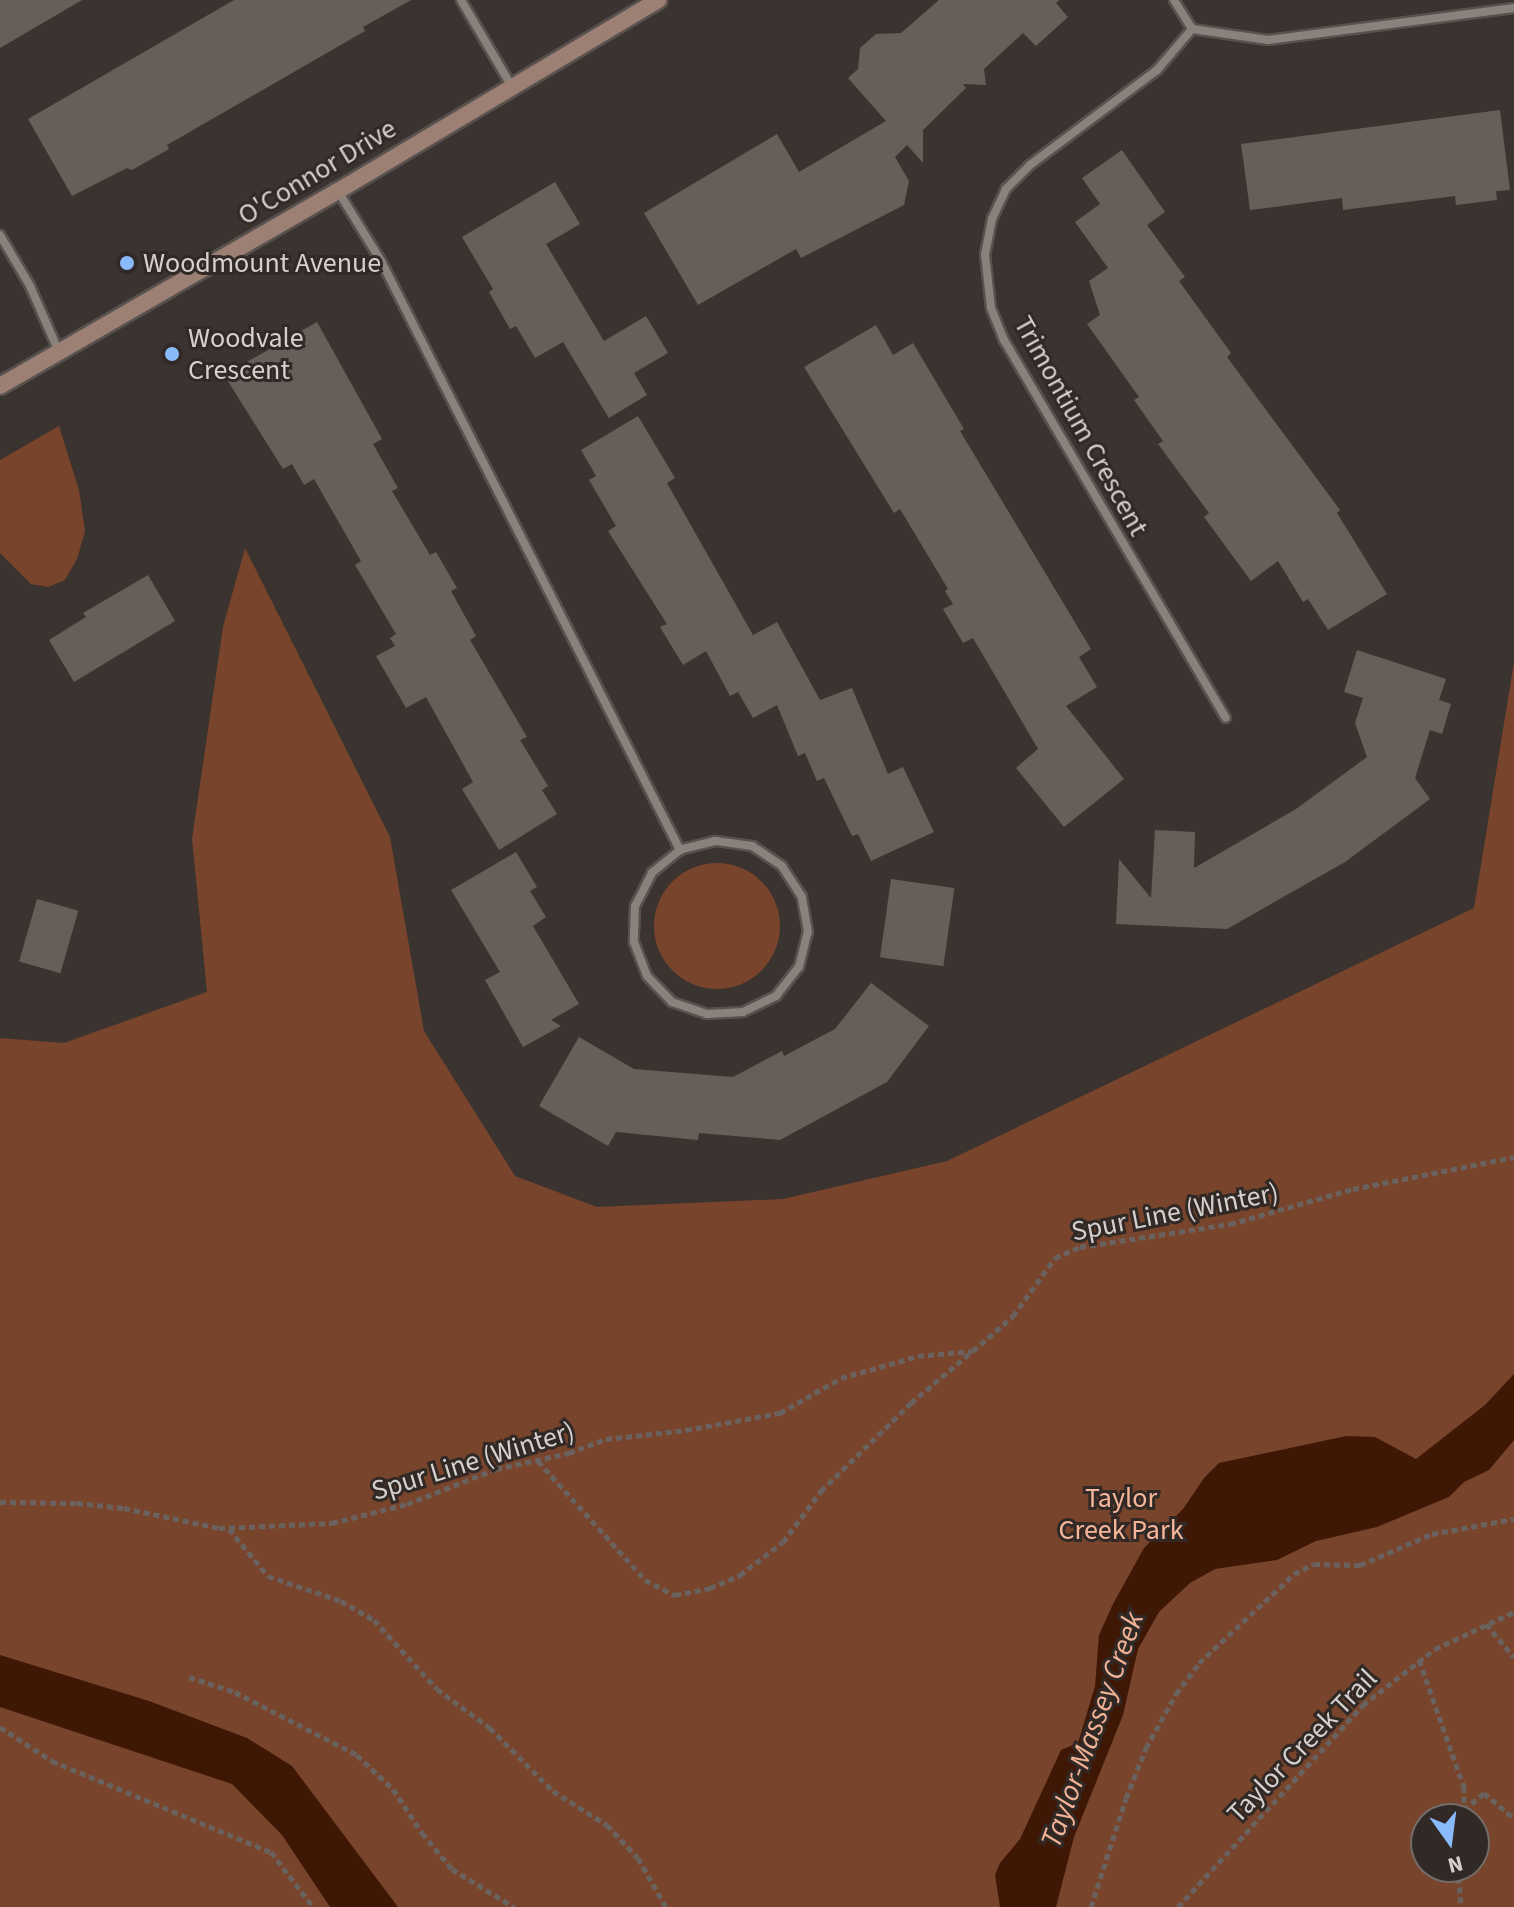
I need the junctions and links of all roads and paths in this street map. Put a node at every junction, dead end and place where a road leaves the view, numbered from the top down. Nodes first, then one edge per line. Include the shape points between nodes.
1 (461, 0) edge
2 (658, 0) edge
3 (1174, 0) edge
4 (1514, 8) edge
5 (1192, 29) junction
6 (512, 87) junction
7 (338, 191) junction
8 (0, 235) edge
9 (60, 353) junction
10 (0, 386) edge
11 (1226, 718) dead end
12 (680, 850) junction
13 (1514, 1157) edge
14 (973, 1351) junction
15 (537, 1461) junction
16 (0, 1502) edge
17 (1514, 1519) edge
18 (228, 1528) junction
19 (1514, 1612) edge
20 (1486, 1623) junction
21 (1514, 1657) edge
22 (1419, 1660) junction
23 (189, 1677) dead end
24 (0, 1727) edge
25 (1464, 1803) edge
26 (1472, 1803) edge
27 (1514, 1818) edge
28 (1459, 1883) edge
29 (313, 1907) edge
30 (514, 1907) edge
31 (666, 1907) edge
32 (1091, 1907) edge
33 (1178, 1907) edge
34 (1461, 1907) edge

1 - 6 street
2 - 6 main road, O'Connor Drive
3 - 5 street
4 - 5 street via 1268,40
5 - 11 street, Trimontium Crescent via 1157,70 1006,189 992,219 985,254 991,308 1011,353
6 - 7 main road, O'Connor Drive
7 - 9 main road, O'Connor Drive
7 - 12 street via 381,261
8 - 9 street
9 - 10 main road, O'Connor Drive
12 - 12 street via 652,873 635,906 634,942 647,976 672,1002 707,1014 743,1012 776,996 799,967 808,932 802,897 789,876 752,846 715,841
13 - 14 path, Spur Line (Winter) via 1353,1189 1230,1224 1080,1247 1055,1258 1013,1316
14 - 15 path, Spur Line (Winter) via 918,1356 841,1378 780,1413 606,1439
14 - 15 path via 821,1491 783,1542 740,1575 710,1588 675,1595 645,1580
15 - 18 path, Spur Line (Winter) via 496,1469 407,1504 332,1523
16 - 18 path, Spur Line (Winter) via 77,1503
17 - 32 path via 1432,1534 1360,1565 1314,1564 1294,1574 1199,1663 1176,1694 1126,1798
18 - 31 path via 268,1576 341,1601 374,1620 437,1689 490,1728 553,1791 607,1825 638,1858
19 - 20 path, Taylor Creek Trail
20 - 21 path
20 - 22 path, Taylor Creek Trail
22 - 25 path via 1455,1753
22 - 33 path, Taylor Creek Trail via 1363,1705
23 - 30 path via 235,1692 357,1755 393,1789 452,1869
24 - 29 path via 52,1761 271,1852
26 - 27 path via 1484,1793
28 - 34 path

